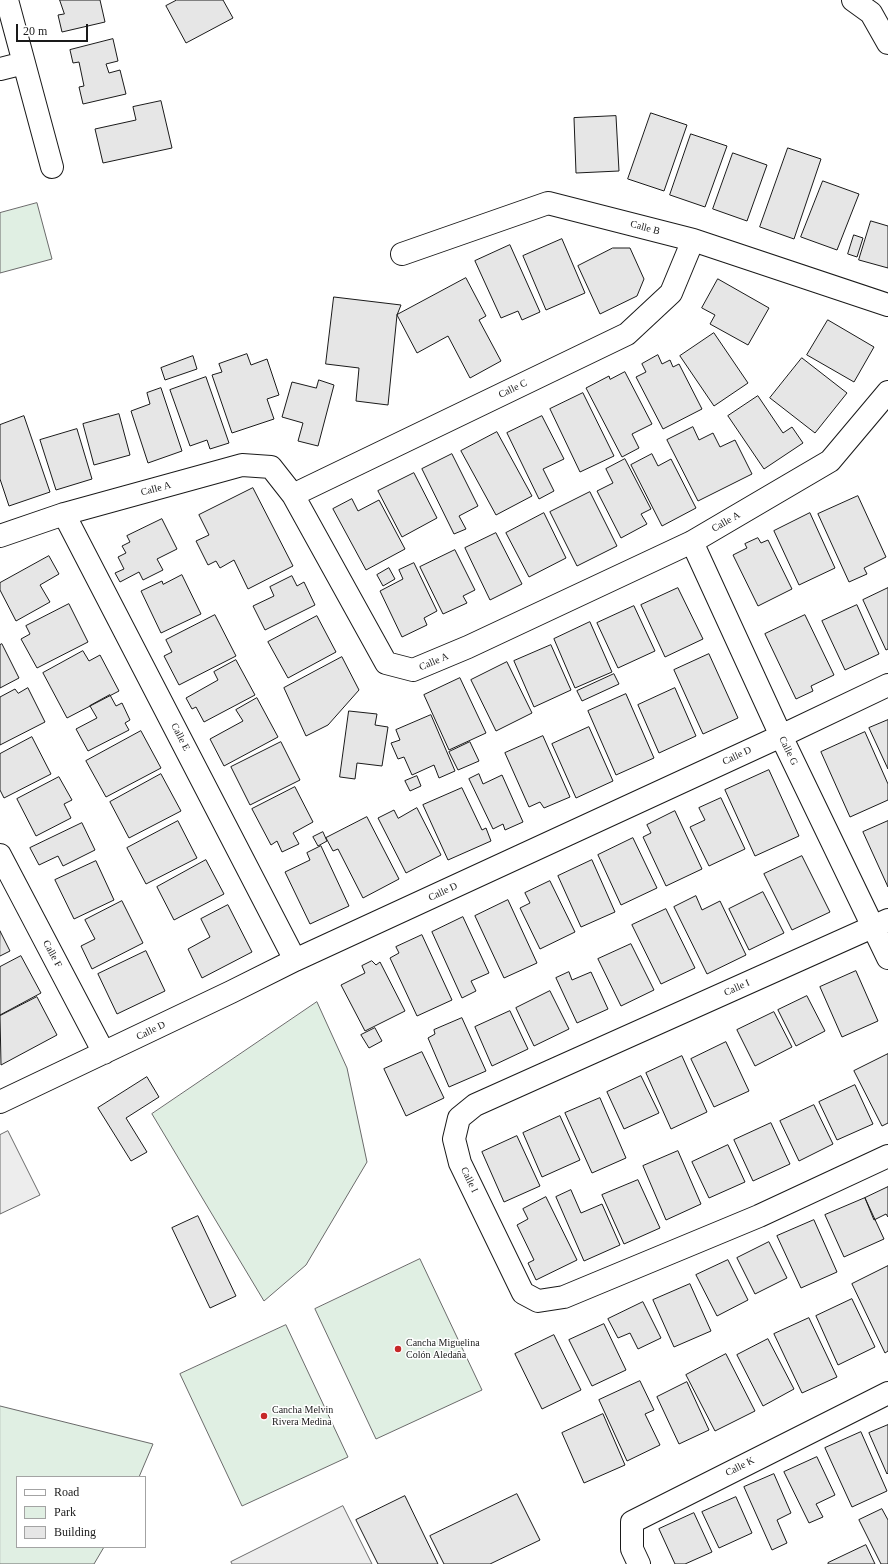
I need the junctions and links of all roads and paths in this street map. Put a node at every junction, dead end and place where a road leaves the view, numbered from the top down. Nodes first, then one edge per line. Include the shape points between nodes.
1 (7, 0) edge
2 (853, 0) edge
3 (888, 43) edge
4 (24, 63) junction
5 (0, 69) edge
6 (52, 167) dead end
7 (693, 240) junction
8 (402, 254) dead end
9 (888, 305) edge
10 (888, 392) edge
11 (293, 495) junction
12 (64, 514) junction
13 (0, 536) edge
14 (692, 542) junction
15 (888, 685) edge
16 (781, 736) junction
17 (0, 855) edge
18 (881, 923) edge
19 (888, 958) edge
20 (295, 960) junction
21 (104, 1053) junction
22 (0, 1102) edge
23 (888, 1156) edge
24 (888, 1392) edge
25 (639, 1564) edge

1 - 4 street
2 - 3 street via 871,12
4 - 5 street
4 - 6 street
7 - 8 street, Calle B via 548,203
7 - 9 street, Calle B
7 - 11 street, Calle C via 671,293 627,334
10 - 14 street, Calle A via 830,461
11 - 12 street, Calle A via 271,467 242,465
11 - 14 street, Calle A via 386,663 413,670 468,647
12 - 13 street, Calle A
12 - 20 street, Calle E
14 - 16 street, Calle G
15 - 16 street, Calle D
16 - 18 street, Calle G
16 - 20 street, Calle D
17 - 21 street, Calle F
18 - 19 street, Calle G
18 - 23 street, Calle I via 475,1106 459,1118 454,1139 460,1163 523,1293 538,1300 564,1297 759,1216
20 - 21 street, Calle D
21 - 22 street, Calle D
24 - 25 street, Calle K via 632,1522 632,1549

